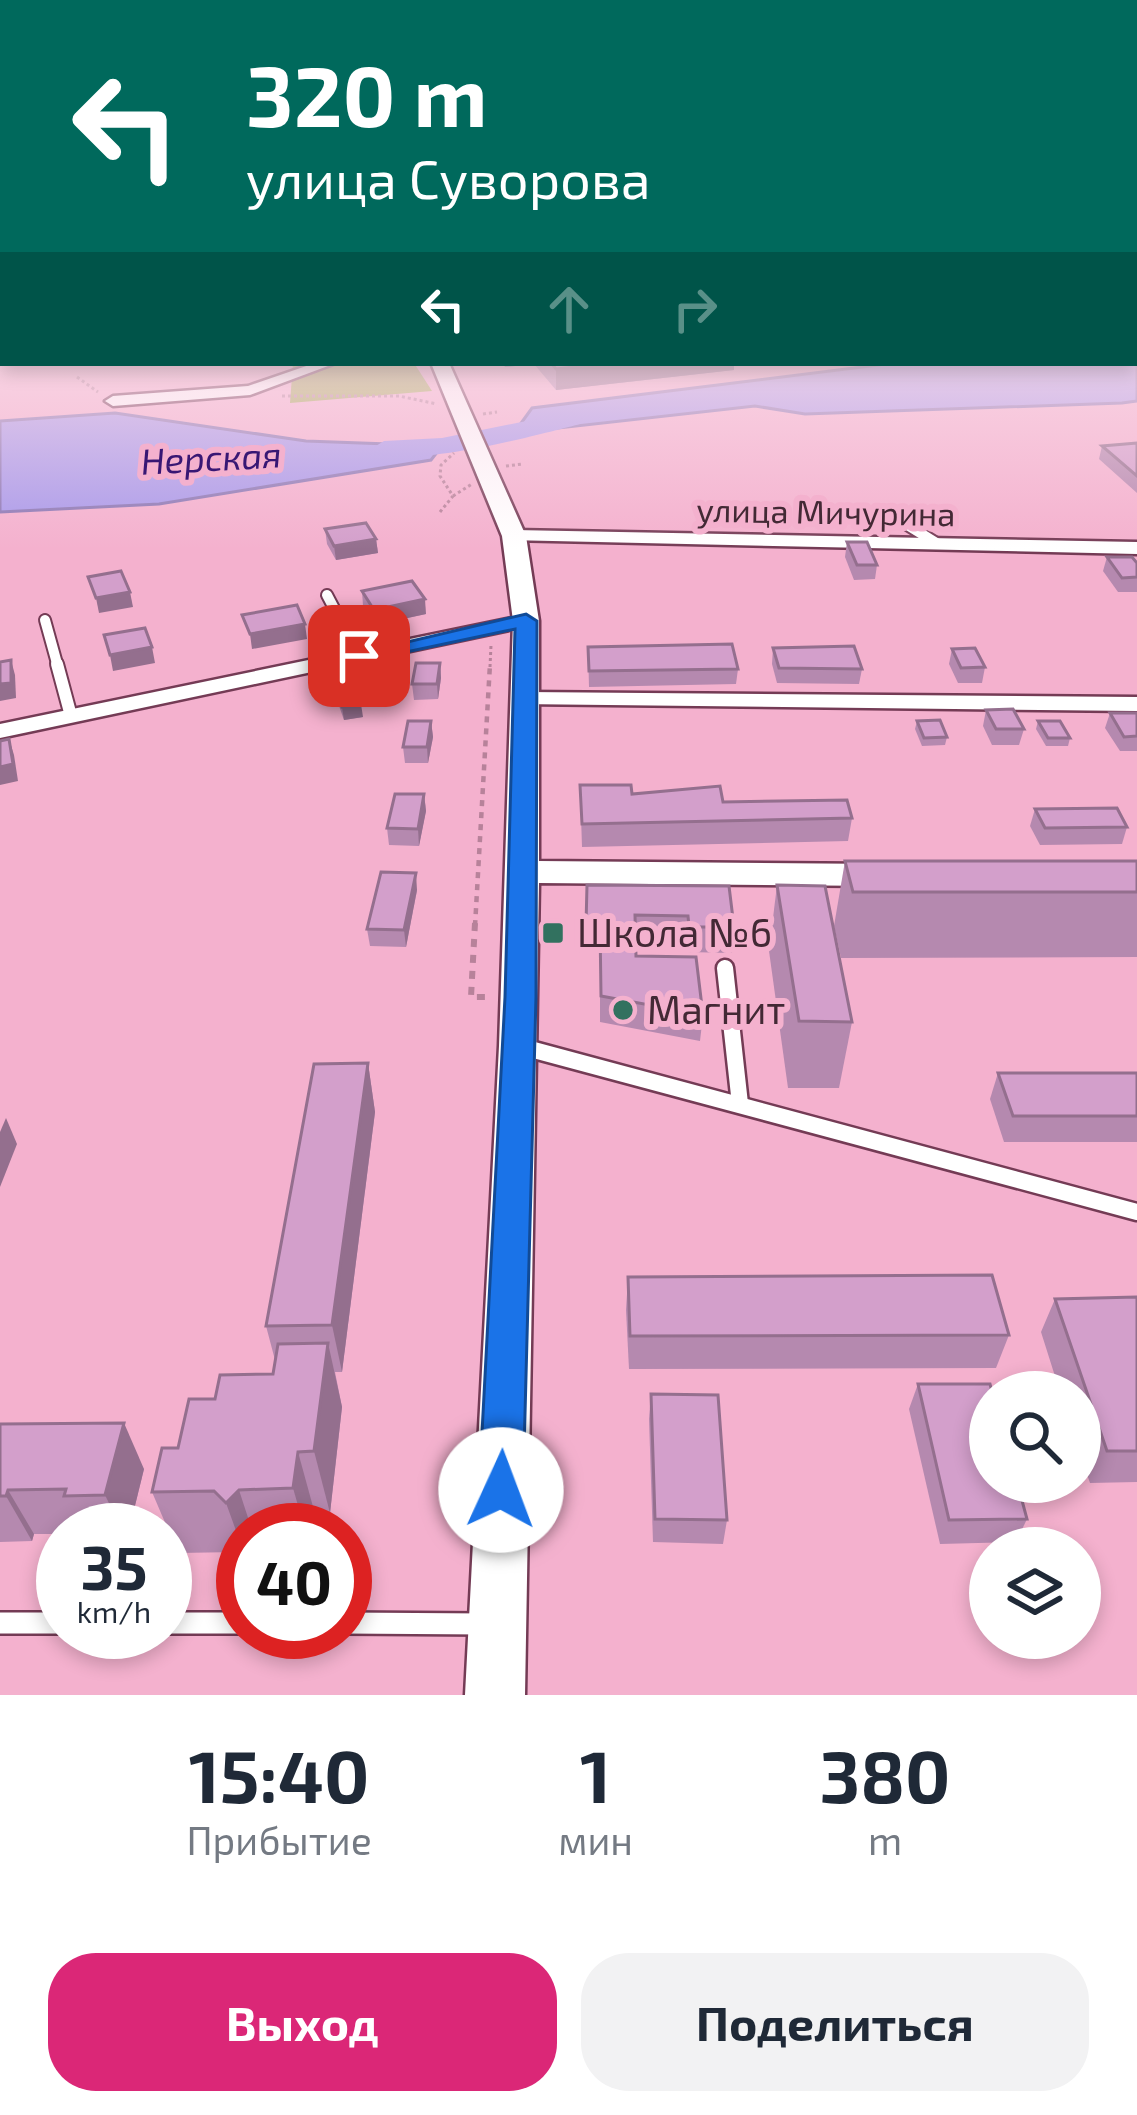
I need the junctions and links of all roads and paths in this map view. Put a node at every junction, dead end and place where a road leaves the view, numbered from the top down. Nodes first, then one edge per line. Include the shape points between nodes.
1 (98, 391) edge
2 (236, 391) edge
3 (258, 391) edge
4 (453, 391) edge
5 (113, 401) joint
6 (429, 402) dead end
7 (472, 467) junction
8 (453, 496) junction
9 (440, 512) dead end
10 (896, 518) dead end
11 (514, 536) junction
12 (938, 544) junction
13 (1137, 548) edge
14 (327, 595) dead end
15 (45, 620) dead end
16 (509, 624) junction
17 (359, 656) junction
18 (526, 699) junction
19 (1137, 704) edge
20 (71, 716) junction
21 (0, 731) edge
22 (520, 872) junction
23 (925, 875) edge
24 (725, 968) dead end
25 (521, 997) junction
26 (519, 1046) junction
27 (740, 1104) junction
28 (1137, 1212) edge
29 (0, 1623) edge
30 (36, 1623) edge
31 (372, 1623) edge
32 (497, 1624) junction
33 (495, 1695) edge

1 - 5 path
2 - 5 street
3 - 6 path
4 - 7 street
7 - 8 path
7 - 8 path via 441,465
7 - 11 street
8 - 9 path
10 - 12 lane
11 - 12 street, улица Мичурина
11 - 16 street
12 - 13 street, улица Мичурина
14 - 17 lane
15 - 20 lane
16 - 17 street
16 - 18 street
16 - 25 path via 471,998
17 - 20 street
18 - 19 street
18 - 22 street
20 - 21 street
22 - 23 street
22 - 25 street
24 - 27 lane
25 - 26 street
26 - 27 lane
26 - 32 street
27 - 28 lane
29 - 30 lane
31 - 32 lane
32 - 33 street

